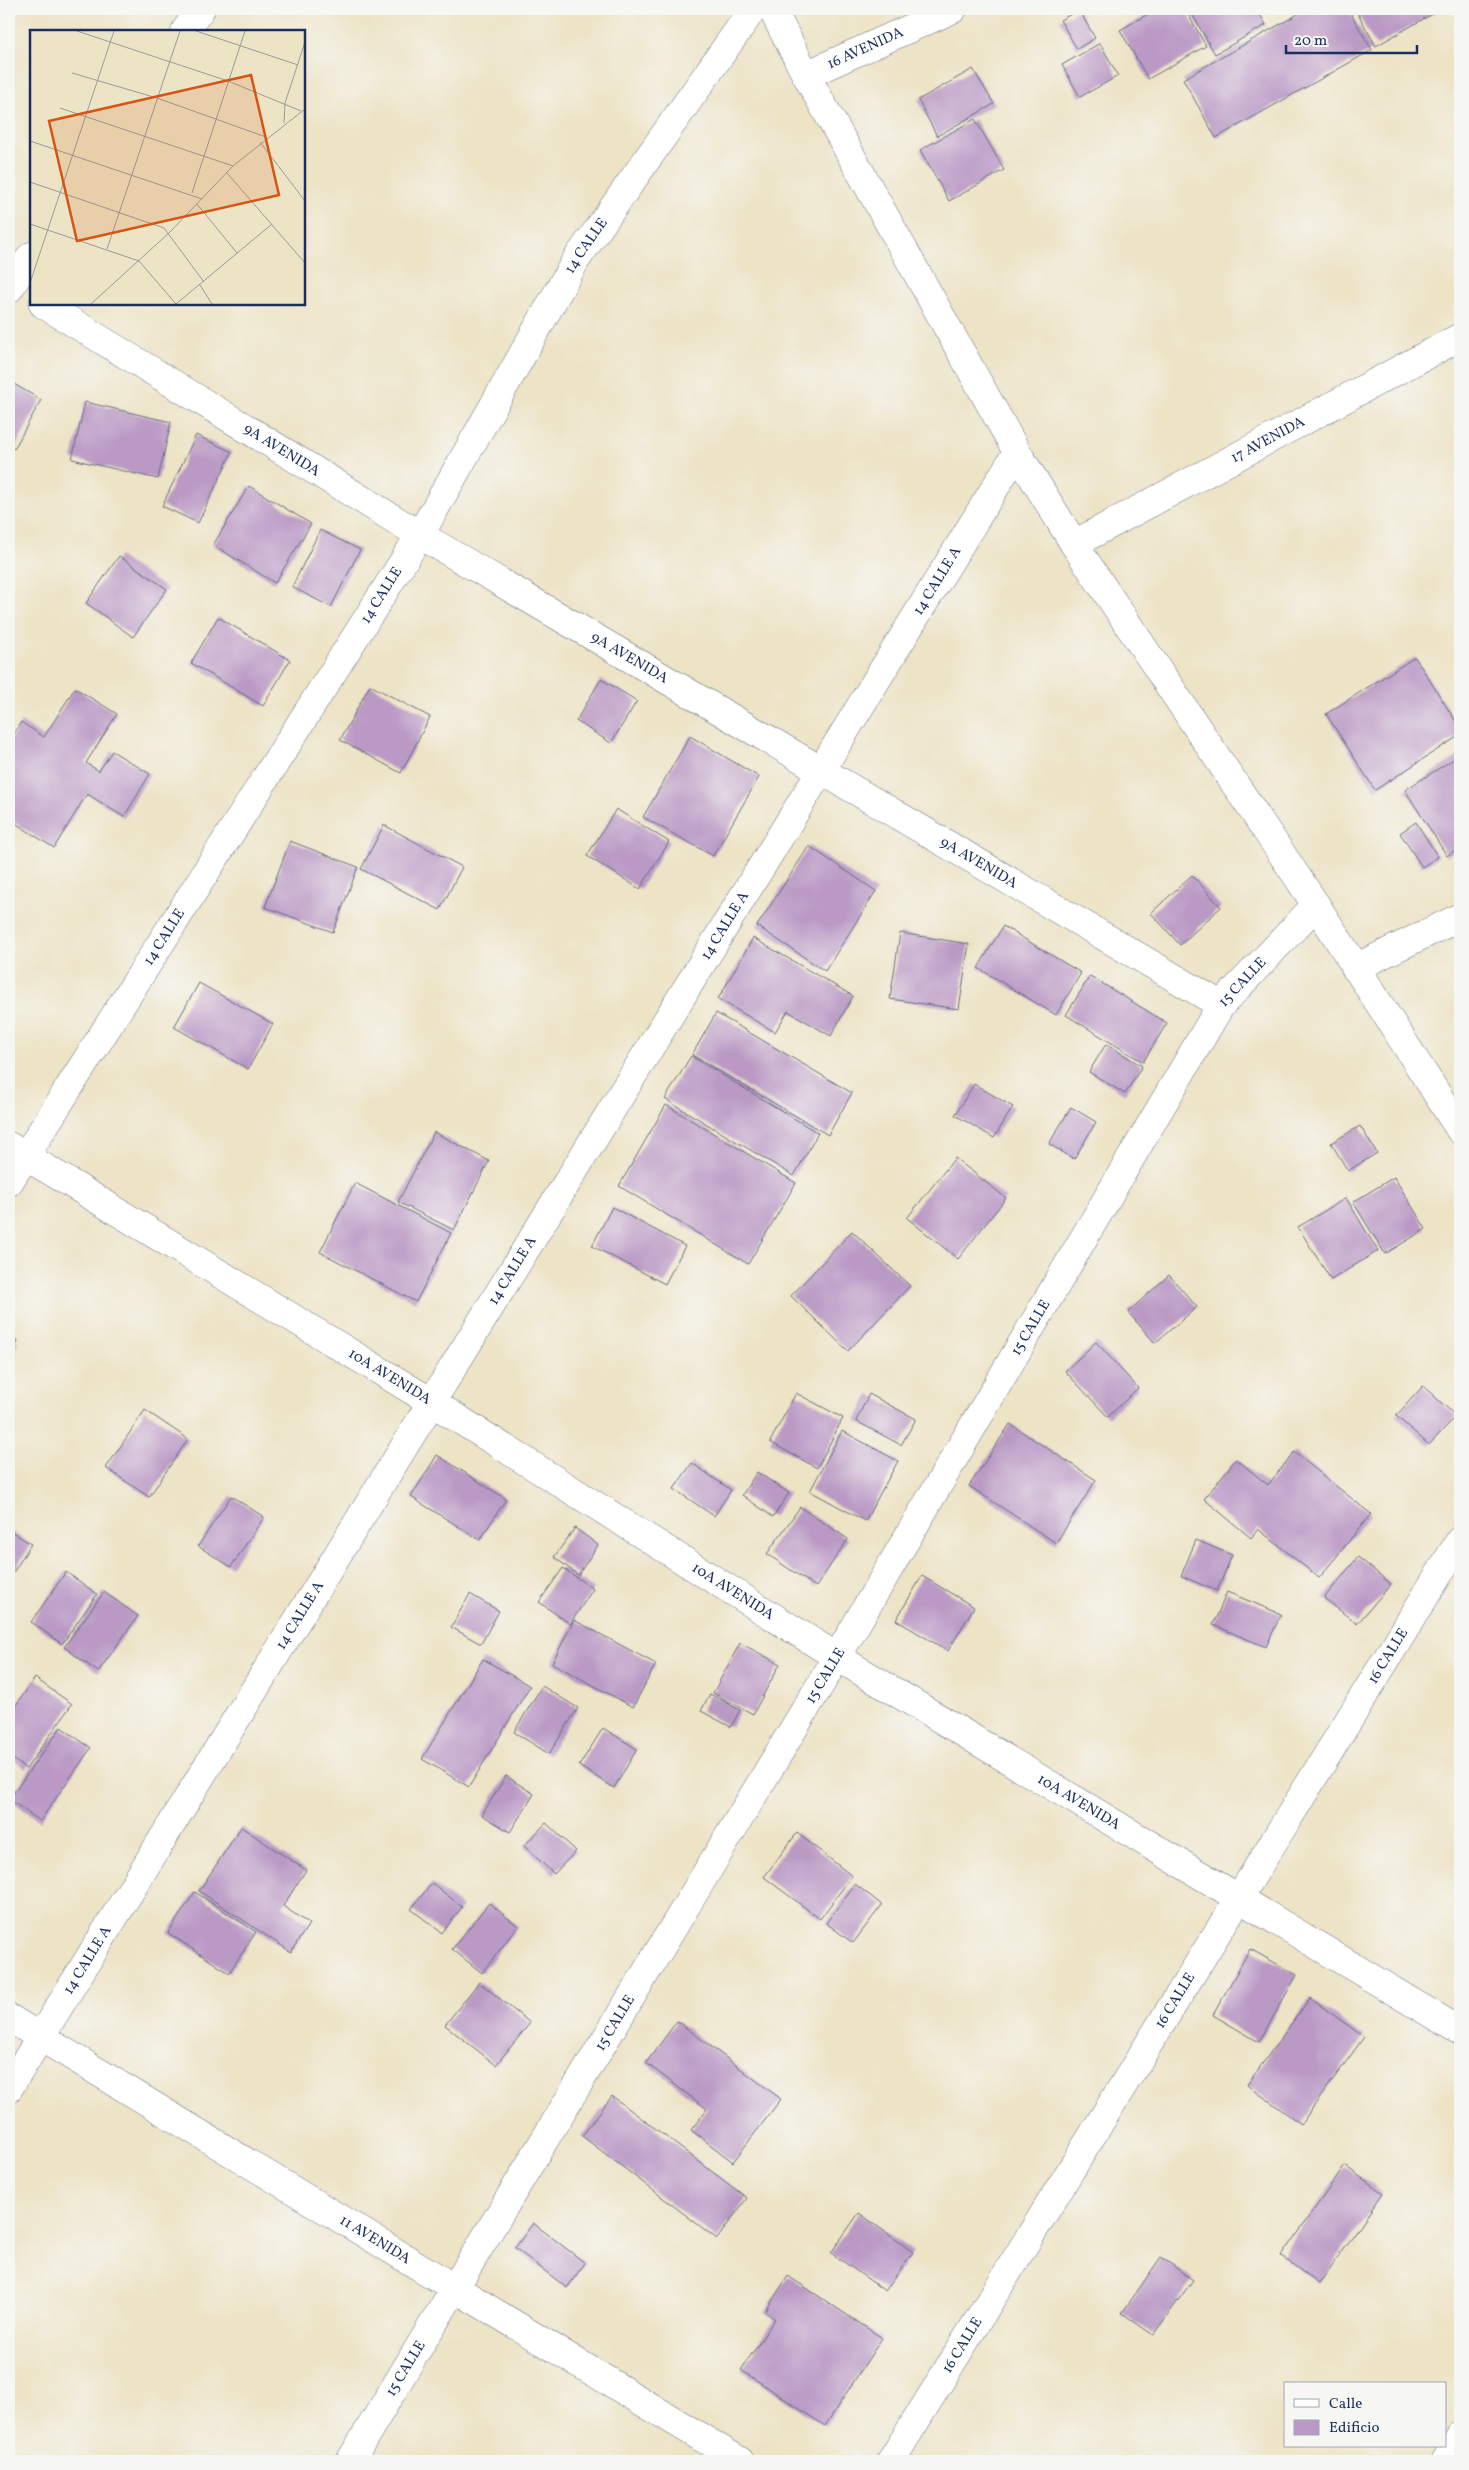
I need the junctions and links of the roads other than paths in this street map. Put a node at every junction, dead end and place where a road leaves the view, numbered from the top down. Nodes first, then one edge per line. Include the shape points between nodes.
1 (201, 9) edge
2 (753, 9) edge
3 (772, 9) edge
4 (952, 9) edge
5 (186, 30) edge
6 (806, 74) junction
7 (30, 258) edge
8 (15, 288) edge
9 (45, 305) edge
10 (1460, 337) edge
11 (1017, 452) junction
12 (420, 535) junction
13 (1074, 544) junction
14 (820, 770) junction
15 (1316, 906) junction
16 (1460, 917) edge
17 (1356, 968) junction
18 (1221, 1005) junction
19 (1460, 1130) edge
20 (17, 1151) edge
21 (9, 1182) edge
22 (433, 1402) junction
23 (1460, 1540) edge
24 (837, 1657) junction
25 (1237, 1898) junction
26 (9, 2018) edge
27 (1460, 2030) edge
28 (40, 2037) junction
29 (9, 2088) edge
30 (454, 2288) junction
31 (1460, 2436) edge
32 (350, 2461) edge
33 (740, 2461) edge
34 (891, 2461) edge
35 (1445, 2461) edge

1 - 5 street
2 - 12 street, 14 CALLE via 576,260
3 - 6 street
4 - 6 street, 16 AVENIDA
6 - 11 street
7 - 8 street
9 - 12 street, 9A AVENIDA
10 - 13 street, 17 AVENIDA
11 - 13 street
11 - 14 street, 14 CALLE A
12 - 14 street, 9A AVENIDA
12 - 20 street, 14 CALLE
13 - 15 street
14 - 18 street, 9A AVENIDA
14 - 22 street, 14 CALLE A
15 - 17 street
15 - 18 street, 15 CALLE
16 - 17 street
17 - 19 street
18 - 24 street, 15 CALLE
20 - 21 street, 14 CALLE
20 - 22 street, 10A AVENIDA
22 - 24 street, 10A AVENIDA
22 - 28 street, 14 CALLE A
23 - 25 street, 16 CALLE
24 - 25 street, 10A AVENIDA
24 - 30 street, 15 CALLE
25 - 27 street, 10A AVENIDA
25 - 34 street, 16 CALLE
26 - 28 street, 11 AVENIDA
28 - 29 street, 14 CALLE A
28 - 30 street, 11 AVENIDA
30 - 32 street, 15 CALLE
30 - 33 street, 11 AVENIDA
31 - 35 street

